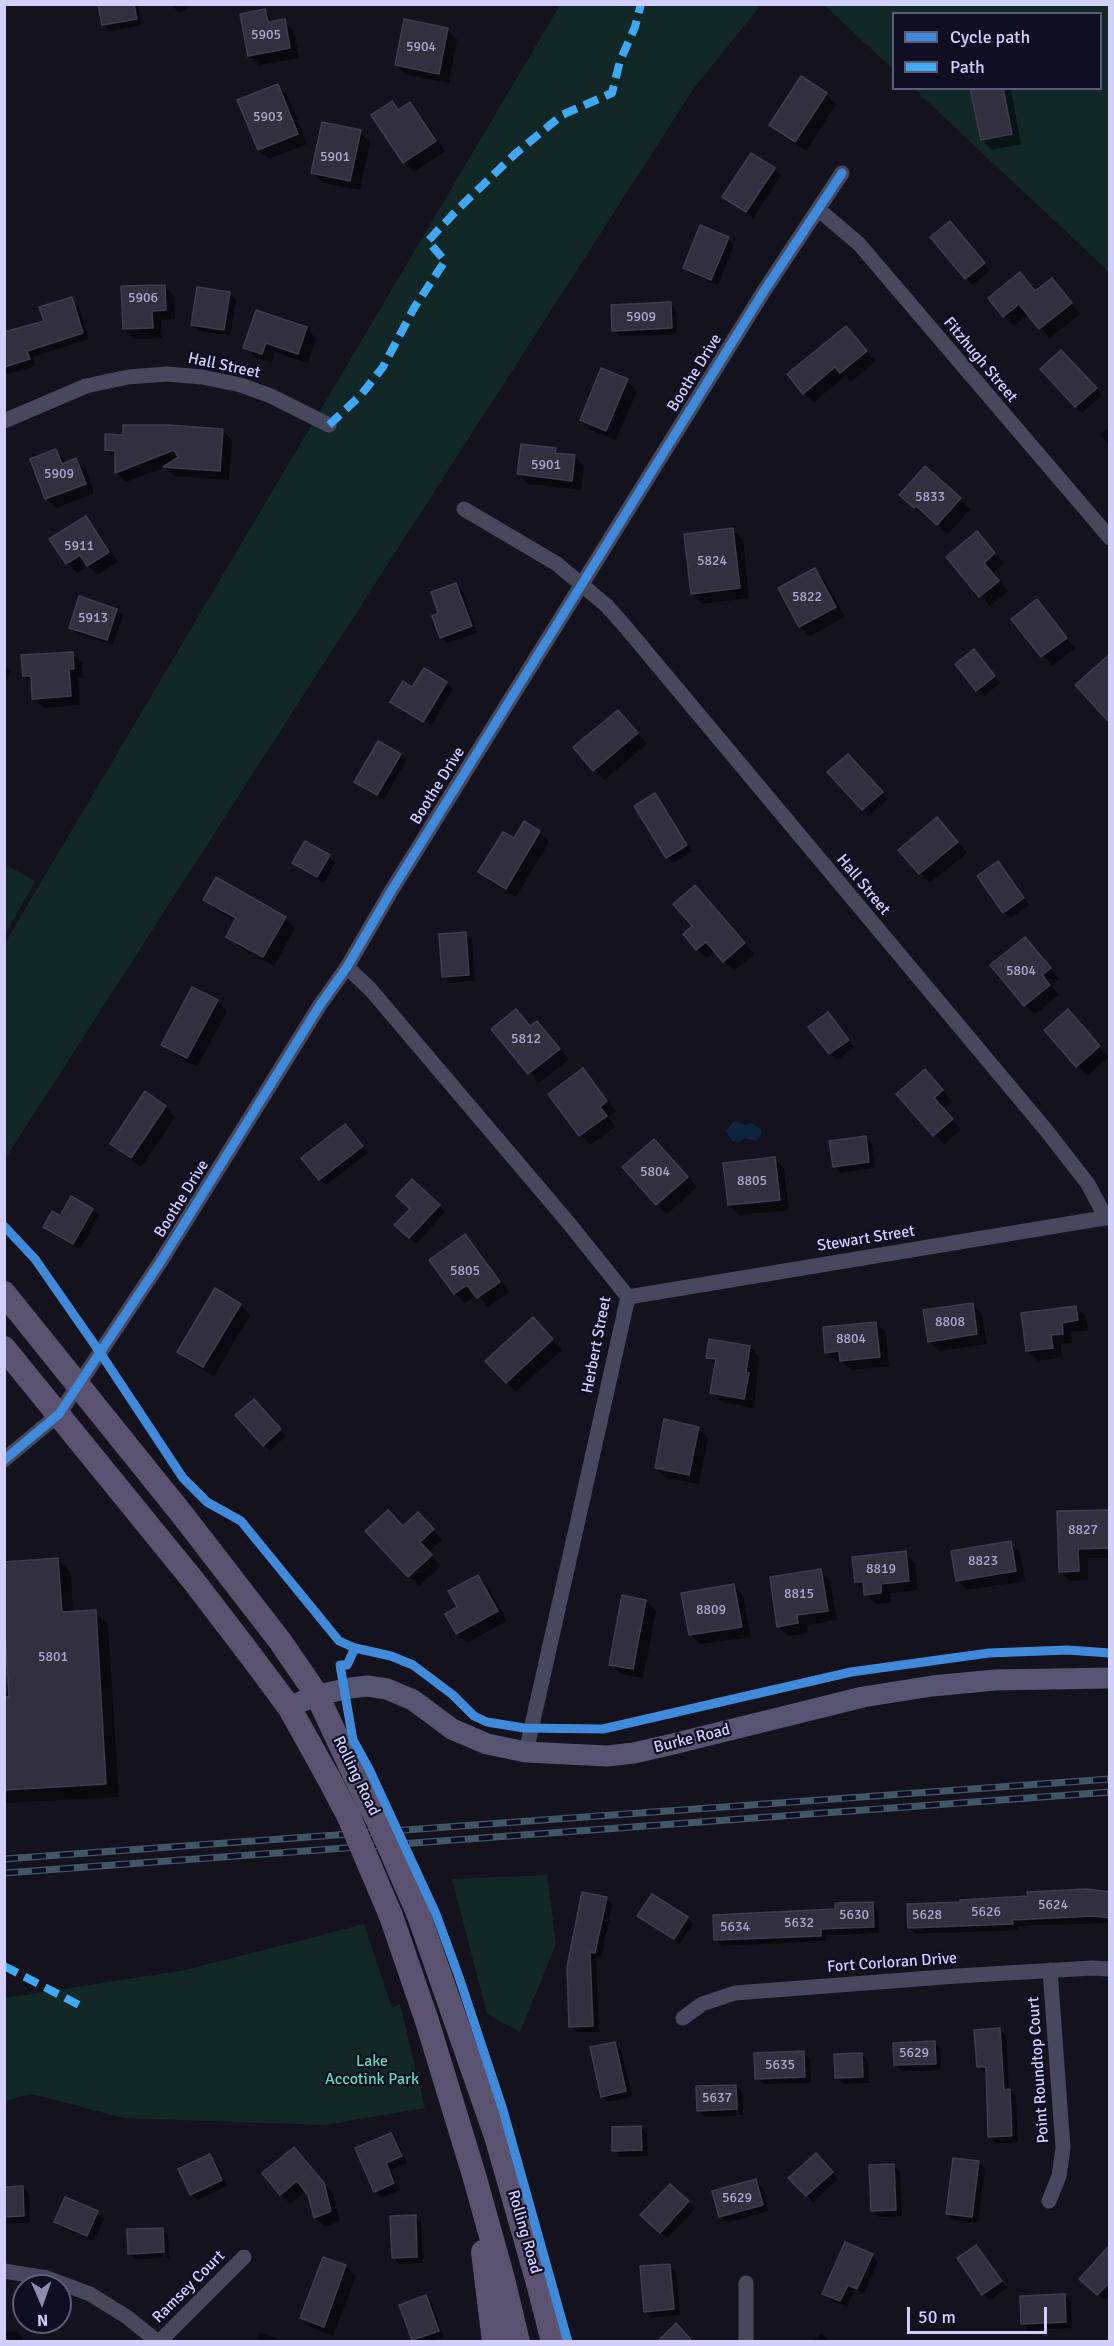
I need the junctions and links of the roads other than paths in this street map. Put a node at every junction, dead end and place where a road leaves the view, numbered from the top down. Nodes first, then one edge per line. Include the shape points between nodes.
1 (842, 173) dead end
2 (819, 210) junction
3 (4, 421) edge
4 (329, 425) dead end
5 (464, 509) dead end
6 (1110, 538) edge
7 (581, 585) junction
8 (347, 967) junction
9 (1108, 1217) edge
10 (4, 1293) edge
11 (628, 1297) junction
12 (4, 1348) edge
13 (79, 1385) junction
14 (59, 1414) junction
15 (4, 1460) edge
16 (1110, 1678) edge
17 (317, 1695) junction
18 (289, 1707) junction
19 (526, 1752) junction
20 (1110, 1969) edge
21 (1050, 1970) junction
22 (683, 2018) dead end
23 (474, 2175) junction
24 (1049, 2201) dead end
25 (244, 2257) dead end
26 (4, 2271) edge
27 (746, 2283) dead end
28 (159, 2342) edge
29 (494, 2342) edge
30 (518, 2342) edge
31 (553, 2342) edge
32 (746, 2342) edge

1 - 2 street, Boothe Drive
2 - 6 street, Fitzhugh Street via 859,244
2 - 7 street, Boothe Drive via 764,291
3 - 4 street, Hall Street via 86,386 167,374 241,385
5 - 7 street, Hall Street via 557,564
7 - 8 street, Boothe Drive
7 - 9 street, Hall Street via 623,624 1046,1130
8 - 11 street, Herbert Street via 371,990
8 - 13 street, Boothe Drive
9 - 11 street, Stewart Street
10 - 13 main road, Rolling Road
11 - 19 street, Herbert Street
12 - 14 main road, Rolling Road
13 - 14 street, Boothe Drive
13 - 17 main road, Rolling Road via 280,1641
14 - 15 street, Boothe Drive
14 - 18 main road, Rolling Road
16 - 19 street, Burke Road via 995,1680 932,1686 863,1697 634,1753 584,1756
17 - 18 street, Burke Road
17 - 19 street, Burke Road via 367,1686 387,1689 413,1700 466,1736
17 - 31 main road, Rolling Road, bridge via 418,1913 496,2136
18 - 23 main road, Rolling Road, bridge via 349,1817 391,1916
20 - 21 street, Fort Corloran Drive
21 - 22 street, Fort Corloran Drive via 735,1993 702,2004
21 - 24 street, Point Roundtop Court via 1063,2148 1059,2176
23 - 29 main road
23 - 30 main road, Rolling Road
25 - 28 street, Ramsey Court
26 - 28 street via 47,2278 90,2294
27 - 32 street

